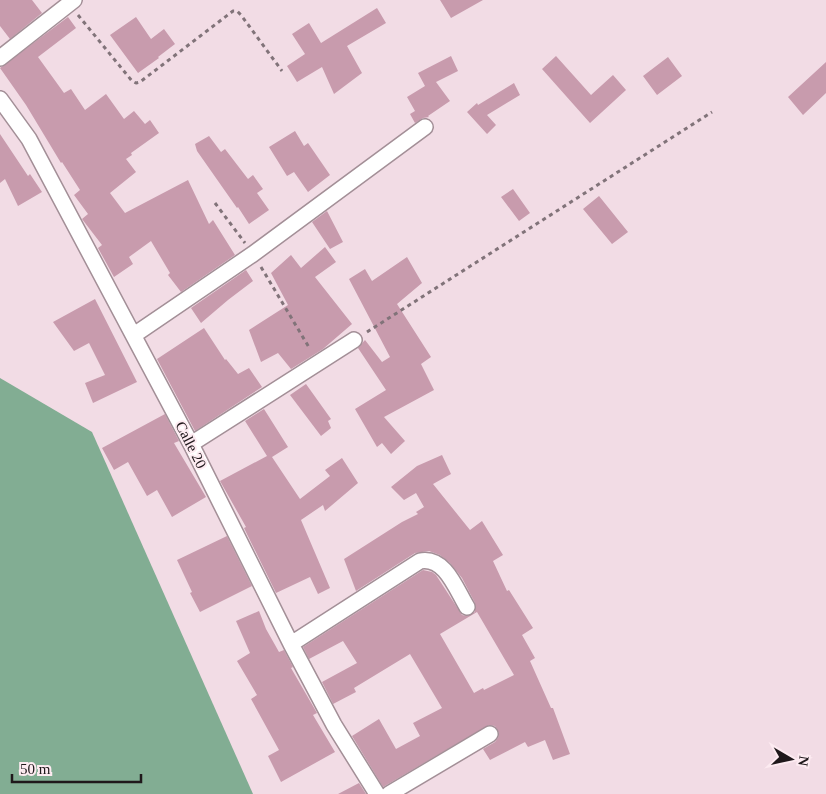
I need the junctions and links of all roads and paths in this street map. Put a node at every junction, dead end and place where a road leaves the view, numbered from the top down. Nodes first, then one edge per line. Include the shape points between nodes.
1 (72, 2) edge
2 (0, 58) edge
3 (282, 71) dead end
4 (0, 99) edge
5 (712, 112) dead end
6 (425, 128) dead end
7 (215, 203) dead end
8 (253, 254) junction
9 (134, 335) junction
10 (354, 340) joint
11 (318, 363) junction
12 (191, 444) junction
13 (466, 607) dead end
14 (291, 644) junction
15 (490, 734) dead end
16 (377, 794) edge
17 (389, 794) edge

1 - 2 street
1 - 3 path via 136,83 237,11
4 - 9 street, Calle 20 via 29,139
5 - 10 path
6 - 8 street
7 - 8 path
8 - 9 street
8 - 11 path
9 - 12 street, Calle 20
10 - 11 street
11 - 12 street
12 - 14 street, Calle 20
13 - 14 street via 445,570 428,559 420,561
14 - 16 street, Calle 20 via 334,725
15 - 17 street

